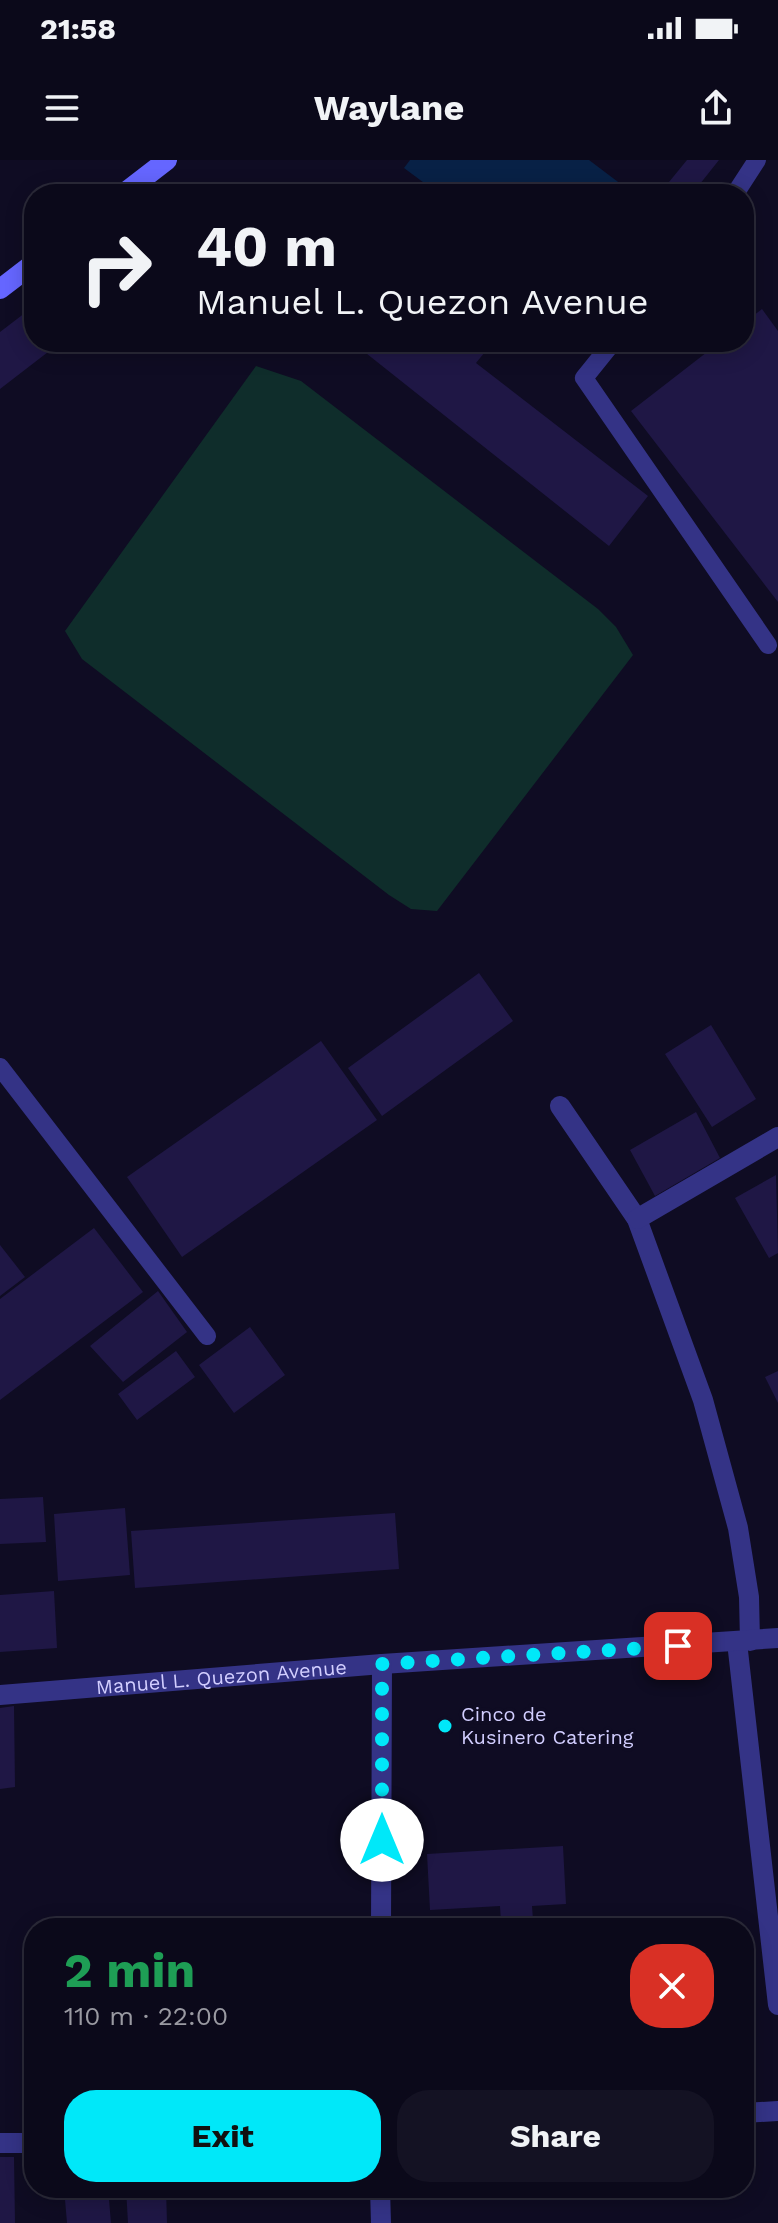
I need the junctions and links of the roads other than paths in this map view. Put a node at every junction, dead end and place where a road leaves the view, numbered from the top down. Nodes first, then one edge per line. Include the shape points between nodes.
1 (167, 160) edge
2 (757, 160) edge
3 (136, 184) edge
4 (744, 184) edge
5 (24, 270) edge
6 (1, 287) edge
7 (605, 352) edge
8 (768, 645) dead end
9 (0, 1067) edge
10 (560, 1106) dead end
11 (778, 1137) edge
12 (637, 1219) junction
13 (207, 1336) dead end
14 (778, 1638) edge
15 (743, 1642) junction
16 (382, 1664) junction
17 (0, 1695) edge
18 (381, 1918) edge
19 (778, 2005) edge
20 (778, 2111) edge
21 (754, 2112) edge
22 (0, 2143) edge
23 (24, 2143) edge
24 (380, 2198) edge
25 (381, 2223) edge

1 - 3 street
2 - 4 lane
5 - 6 street
7 - 8 lane via 584,378
9 - 13 lane
10 - 12 street
11 - 12 street
12 - 15 street via 703,1400 738,1528 749,1597
14 - 15 street, Manuel L. Quezon Avenue
15 - 16 street, Manuel L. Quezon Avenue
15 - 19 street
16 - 17 street, Manuel L. Quezon Avenue
16 - 18 street
20 - 21 street
22 - 23 street
24 - 25 street

